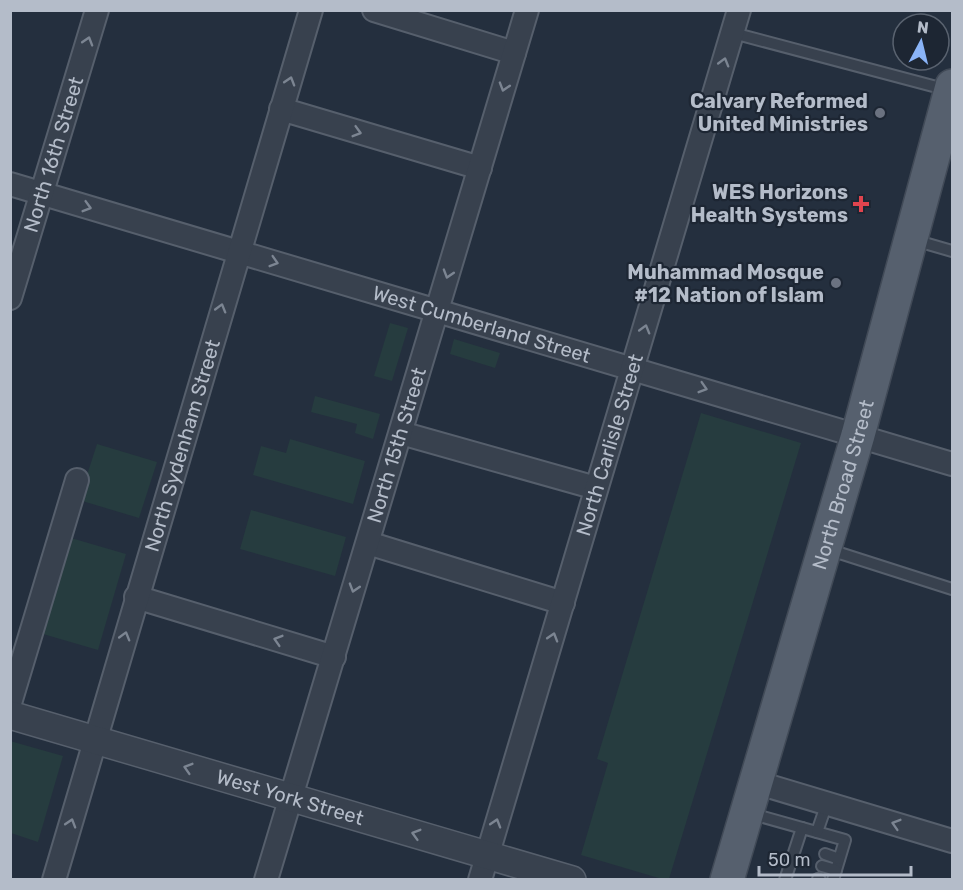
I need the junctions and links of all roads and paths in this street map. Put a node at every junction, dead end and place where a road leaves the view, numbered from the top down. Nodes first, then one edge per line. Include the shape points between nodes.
1 (97, 10) edge
2 (311, 10) edge
3 (374, 10) edge
4 (527, 10) edge
5 (739, 10) edge
6 (733, 33) junction
7 (514, 52) junction
8 (952, 88) edge
9 (281, 109) junction
10 (480, 168) junction
11 (10, 184) edge
12 (41, 193) junction
13 (911, 239) junction
14 (238, 251) junction
15 (952, 251) edge
16 (10, 298) edge
17 (437, 310) junction
18 (634, 367) junction
19 (401, 433) junction
20 (858, 435) junction
21 (952, 464) edge
22 (77, 480) dead end
23 (596, 488) junction
24 (368, 543) junction
25 (824, 549) junction
26 (952, 589) edge
27 (136, 597) junction
28 (563, 603) junction
29 (334, 657) junction
30 (10, 703) edge
31 (10, 715) edge
32 (96, 741) junction
33 (751, 797) junction
34 (290, 798) junction
35 (827, 803) junction
36 (802, 828) junction
37 (817, 832) junction
38 (952, 840) edge
39 (487, 854) junction
40 (825, 854) dead end
41 (839, 859) junction
42 (822, 866) dead end
43 (800, 873) dead end
44 (787, 874) edge
45 (834, 875) edge
46 (732, 876) edge
47 (54, 879) edge
48 (266, 879) edge
49 (480, 879) edge
50 (573, 879) edge

12 -> 1 street, North 16th Street
9 -> 2 street, North Sydenham Street
3 - 7 street
4 - 7 street, North 15th Street
5 - 6 street, North Carlisle Street
6 - 8 lane
18 -> 6 street, North Carlisle Street
7 -> 10 street, North 15th Street
8 - 13 main road, North Broad Street
9 -> 10 street
9 - 14 street, North Sydenham Street
10 -> 17 street, North 15th Street
11 - 12 street, West Cumberland Street
12 -> 14 street, West Cumberland Street
12 - 16 street, North 16th Street
13 - 15 lane
13 - 20 main road, North Broad Street
14 -> 17 street, West Cumberland Street
27 -> 14 street, North Sydenham Street
17 - 18 street, West Cumberland Street
17 - 19 street, North 15th Street
18 -> 20 street, West Cumberland Street
18 - 23 street, North Carlisle Street
19 - 23 street
19 - 24 street, North 15th Street
20 - 21 street, West Cumberland Street
20 - 25 main road, North Broad Street
22 - 30 street
23 - 28 street, North Carlisle Street
24 - 28 street
24 -> 29 street, North 15th Street
25 - 26 lane
25 - 33 main road, North Broad Street
29 -> 27 street
32 -> 27 street, North Sydenham Street
39 -> 28 street, North Carlisle Street
29 - 34 street, North 15th Street
31 - 32 street, West York Street
34 -> 32 street, West York Street
47 -> 32 street, North Sydenham Street
33 - 35 street
33 - 36 lane
33 - 46 main road, North Broad Street
39 -> 34 street, West York Street
34 - 48 street, North 15th Street
35 - 37 lane
38 -> 35 street
36 - 37 lane
36 - 44 lane via 802,847
37 - 41 lane via 845,840
39 - 49 street, North Carlisle Street
39 - 50 street, West York Street
40 - 41 lane
41 - 45 lane
42 - 45 lane
43 - 44 lane

